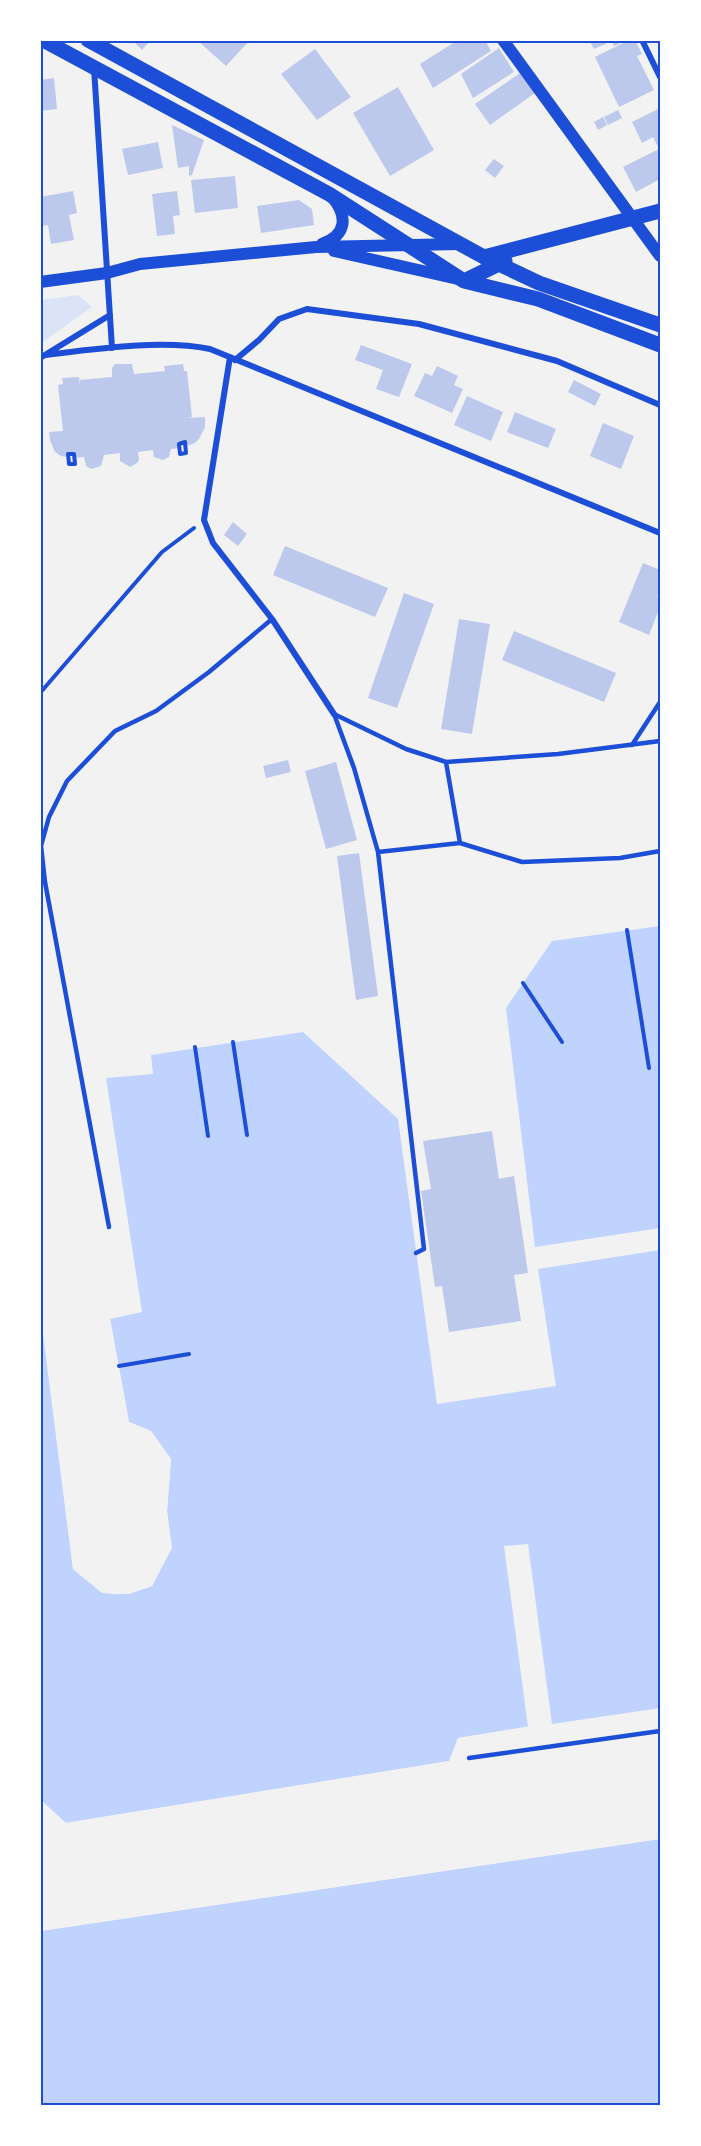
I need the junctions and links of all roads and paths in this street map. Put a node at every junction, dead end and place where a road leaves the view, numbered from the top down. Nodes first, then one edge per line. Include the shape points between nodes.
1 (43, 40) edge
2 (88, 40) edge
3 (503, 40) edge
4 (642, 40) edge
5 (94, 68) junction
6 (660, 77) edge
7 (329, 194) junction
8 (660, 211) edge
9 (633, 218) junction
10 (460, 243) junction
11 (408, 245) junction
12 (528, 245) junction
13 (316, 247) junction
14 (660, 255) edge
15 (484, 257) junction
16 (500, 265) junction
17 (107, 273) junction
18 (464, 281) junction
19 (40, 282) edge
20 (110, 315) junction
21 (660, 325) edge
22 (660, 345) edge
23 (112, 348) junction
24 (43, 356) edge
25 (233, 359) junction
26 (660, 405) edge
27 (204, 520) junction
28 (660, 532) edge
29 (272, 619) junction
30 (40, 693) edge
31 (660, 702) edge
32 (334, 714) junction
33 (660, 741) edge
34 (632, 745) junction
35 (446, 762) junction
36 (460, 843) junction
37 (660, 851) edge
38 (378, 852) junction
39 (627, 930) dead end
40 (523, 983) dead end
41 (233, 1042) dead end
42 (562, 1042) dead end
43 (195, 1047) dead end
44 (649, 1068) dead end
45 (247, 1134) dead end
46 (208, 1136) dead end
47 (109, 1227) dead end
48 (416, 1253) dead end
49 (189, 1354) dead end
50 (119, 1366) dead end
51 (660, 1731) edge
52 (469, 1758) dead end

1 - 5 main road
2 - 10 main road
3 - 9 main road
4 - 6 street
5 - 7 main road
5 - 17 street
7 - 11 main road
7 - 13 main road via 341,211 342,226 335,238
8 - 9 main road
9 - 12 main road
9 - 14 main road
10 - 11 main road
10 - 15 main road
11 - 13 main road
11 - 18 main road
12 - 15 main road
12 - 16 main road
13 - 17 main road via 140,264
13 - 18 main road
15 - 16 main road
16 - 18 main road
16 - 21 main road via 538,283
17 - 19 main road
17 - 20 street
18 - 22 main road via 538,299
20 - 23 street
20 - 24 street
23 - 24 street
23 - 25 street via 191,345
25 - 26 street via 279,319 307,309 419,324 557,361
25 - 27 street
25 - 28 street
27 - 29 street via 213,543
27 - 30 path via 162,552
29 - 32 street
29 - 47 lane via 156,711 115,731 67,781 49,817 41,846
31 - 34 lane
32 - 35 lane via 406,749
32 - 38 lane
33 - 34 lane
34 - 35 lane
35 - 36 lane
36 - 37 lane via 522,862 620,858
36 - 38 lane
38 - 48 lane via 424,1249
39 - 44 path
40 - 42 path
41 - 45 path
43 - 46 path
49 - 50 path
51 - 52 lane

